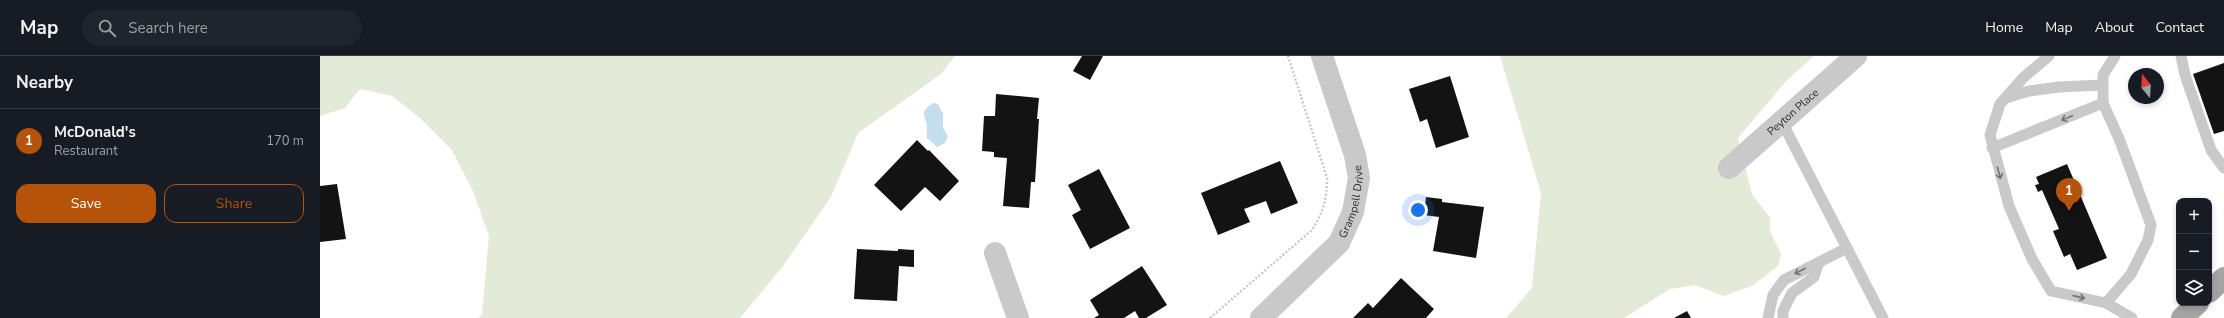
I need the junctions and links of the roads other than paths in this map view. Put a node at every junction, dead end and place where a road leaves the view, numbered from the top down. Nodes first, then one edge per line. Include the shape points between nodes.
1 (1322, 56) edge
2 (1856, 56) edge
3 (2049, 56) edge
4 (2115, 56) edge
5 (2181, 56) edge
6 (2187, 56) edge
7 (2102, 86) junction
8 (2006, 98) junction
9 (2103, 103) junction
10 (1782, 122) junction
11 (1992, 148) junction
12 (2217, 156) junction
13 (1729, 168) dead end
14 (2224, 168) edge
15 (1847, 248) junction
16 (995, 253) dead end
17 (1819, 262) junction
18 (2224, 278) edge
19 (2212, 289) edge
20 (2106, 303) junction
21 (2195, 306) edge
22 (1018, 318) edge
23 (1261, 318) edge
24 (1768, 318) edge
25 (1783, 318) edge
26 (1883, 318) edge
27 (2132, 318) edge
28 (2182, 318) edge

1 - 23 street, Grampell Drive via 1355,155 1359,178 1354,212 1339,243
2 - 10 street, Peyton Place
3 - 8 lane via 2024,77
4 - 7 lane via 2103,75
5 - 12 lane via 2211,150
6 - 12 lane via 2190,74 2216,146
7 - 8 lane via 2059,87 2029,91
7 - 9 lane
8 - 11 lane via 2000,104 1990,135
9 -> 11 lane
9 - 20 lane via 2151,224 2148,240 2132,274
10 - 13 street, Peyton Place
10 - 15 lane
11 -> 20 lane via 2009,206 2032,258 2051,291
12 - 14 lane
15 - 17 lane
15 - 26 lane
16 - 22 street
17 -> 24 lane via 1784,280 1773,295
17 - 25 lane via 1814,277 1792,293 1783,311
18 - 19 main road
20 - 27 lane
21 - 28 main road

